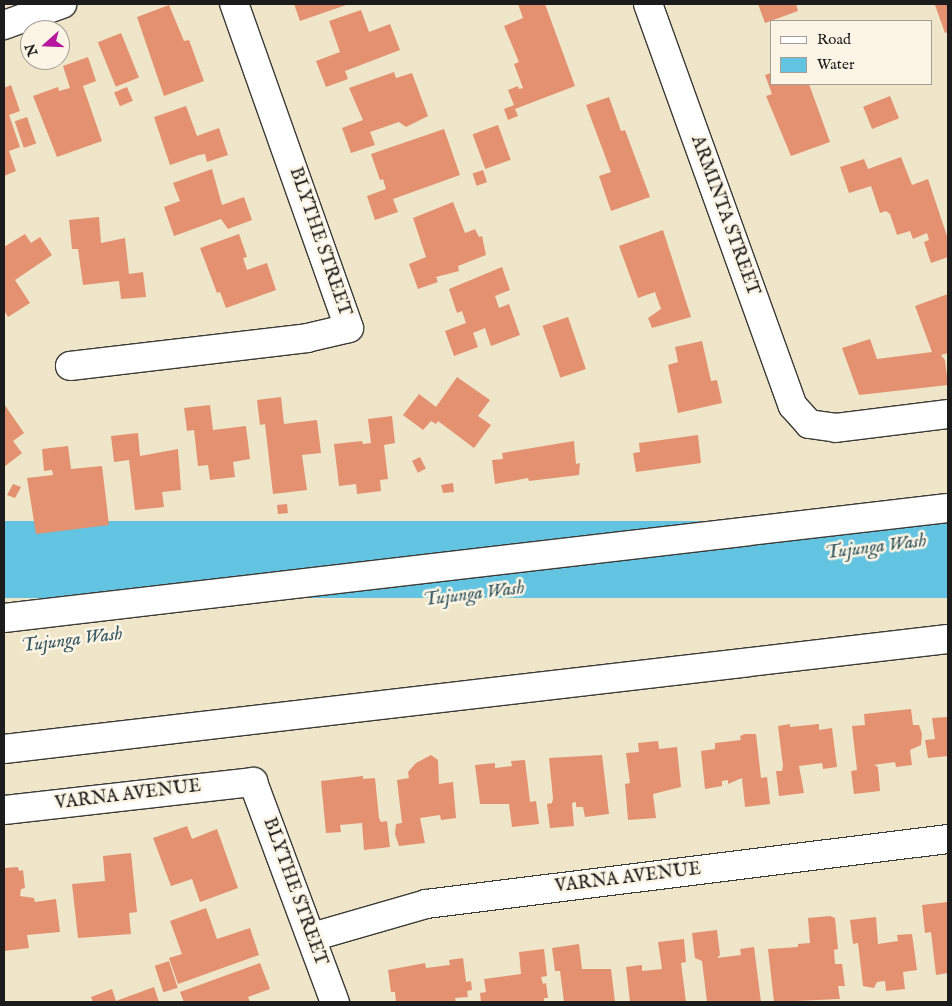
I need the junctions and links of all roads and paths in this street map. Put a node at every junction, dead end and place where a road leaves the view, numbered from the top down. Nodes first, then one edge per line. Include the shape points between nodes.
1 (62, 4) edge
2 (234, 4) edge
3 (648, 4) edge
4 (4, 25) edge
5 (70, 366) dead end
6 (948, 414) edge
7 (948, 508) edge
8 (4, 618) edge
9 (948, 639) edge
10 (4, 748) edge
11 (253, 782) joint
12 (4, 810) edge
13 (948, 839) edge
14 (312, 937) junction
15 (335, 1002) edge

1 - 4 street
2 - 5 street, BLYTHE STREET via 349,328 307,338
3 - 6 street, ARMINTA STREET via 793,406 809,424 836,428
7 - 8 street
9 - 10 street
11 - 12 street, VARNA AVENUE
11 - 14 street, BLYTHE STREET
13 - 14 street, VARNA AVENUE via 426,904
14 - 15 street, BLYTHE STREET

